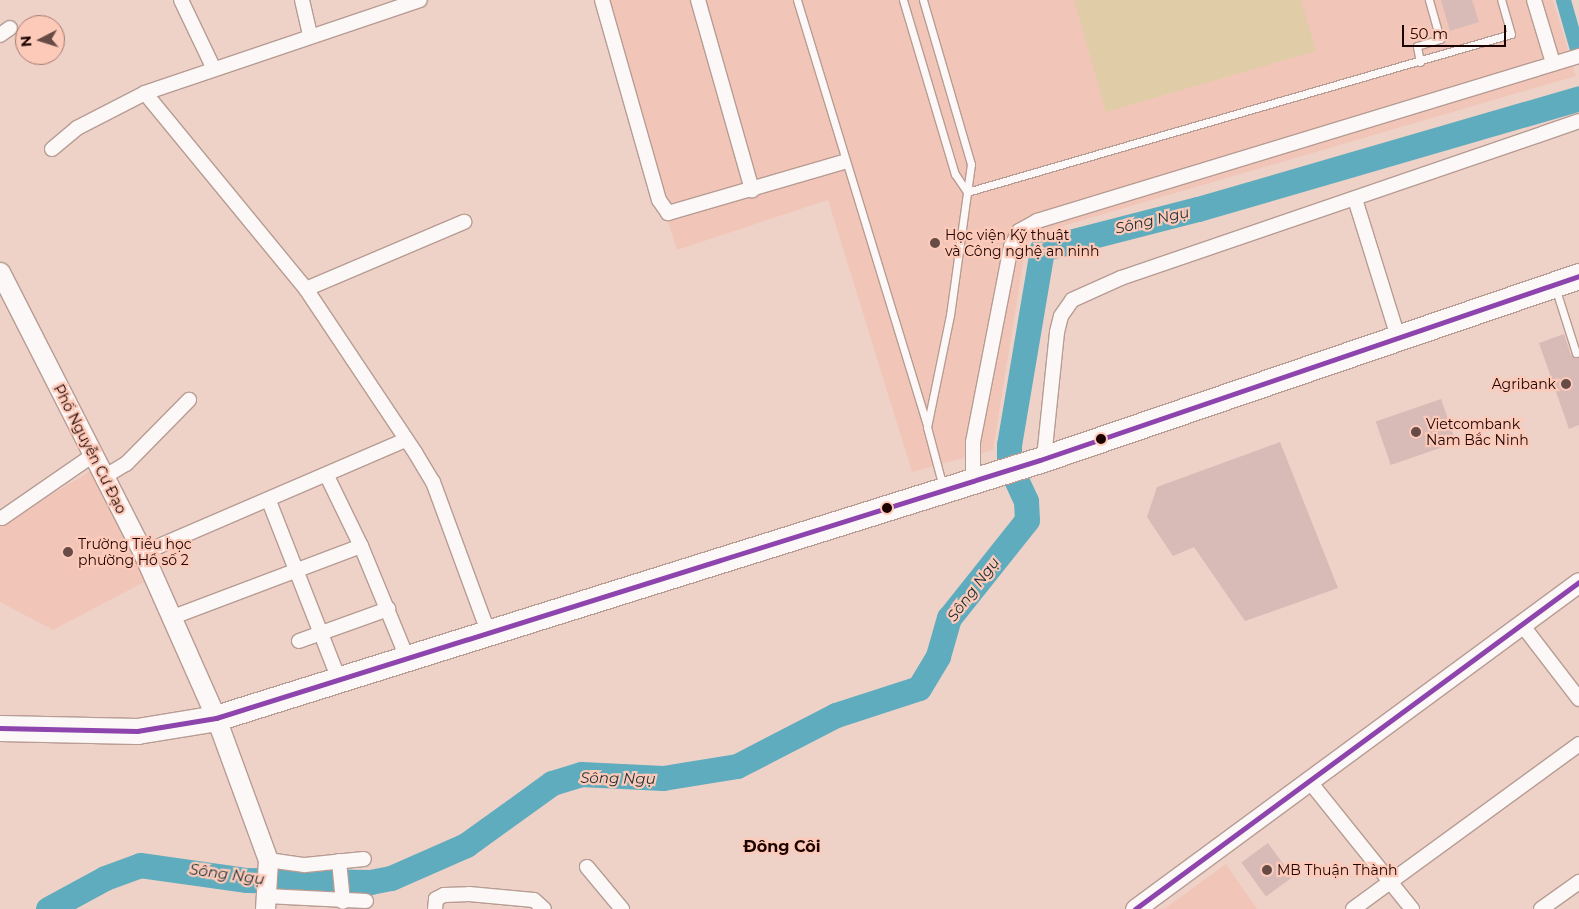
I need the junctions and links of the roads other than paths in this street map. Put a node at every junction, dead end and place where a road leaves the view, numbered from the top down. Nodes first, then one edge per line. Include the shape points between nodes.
1 (181, 0) edge
2 (302, 0) edge
3 (420, 0) edge
4 (602, 0) edge
5 (698, 0) edge
6 (797, 0) edge
7 (903, 0) edge
8 (923, 0) edge
9 (1429, 0) edge
10 (1501, 0) edge
11 (1534, 0) edge
12 (310, 34) junction
13 (1579, 56) edge
14 (1420, 62) junction
15 (1553, 63) junction
16 (213, 66) junction
17 (145, 93) junction
18 (1579, 121) edge
19 (52, 148) dead end
20 (843, 162) junction
21 (752, 190) junction
22 (967, 192) junction
23 (1355, 199) junction
24 (464, 222) dead end
25 (0, 272) edge
26 (1579, 276) edge
27 (1554, 284) junction
28 (306, 289) junction
29 (1399, 340) junction
30 (1579, 352) edge
31 (190, 400) dead end
32 (927, 427) junction
33 (406, 440) junction
34 (92, 456) junction
35 (1042, 459) junction
36 (327, 476) junction
37 (104, 477) junction
38 (978, 479) junction
39 (944, 490) junction
40 (269, 501) junction
41 (2, 518) dead end
42 (361, 546) junction
43 (143, 553) junction
44 (298, 572) junction
45 (1579, 582) edge
46 (388, 609) junction
47 (173, 617) junction
48 (1523, 626) junction
49 (323, 632) junction
50 (489, 634) junction
51 (299, 641) dead end
52 (408, 660) junction
53 (340, 682) junction
54 (1579, 699) edge
55 (216, 718) junction
56 (0, 728) edge
57 (1579, 744) edge
58 (1310, 782) junction
59 (364, 859) dead end
60 (268, 860) junction
61 (339, 862) junction
62 (587, 867) dead end
63 (1392, 880) junction
64 (1579, 882) edge
65 (343, 901) junction
66 (366, 901) dead end
67 (266, 902) edge
68 (435, 909) edge
69 (544, 909) edge
70 (622, 909) edge
71 (1135, 909) edge
72 (1353, 909) edge
73 (1412, 909) edge
74 (1542, 909) edge

1 - 16 street
2 - 12 street
3 - 12 street
4 - 21 street via 662,208 678,214
5 - 21 street
6 - 20 lane
7 - 22 lane via 955,174
8 - 22 lane via 971,164
9 - 14 lane via 1440,39 1417,46
10 - 14 lane via 1511,34
11 - 15 street
12 - 16 street
13 - 15 street
14 - 22 lane
15 - 38 street via 1037,221 1019,231 1011,247 973,442
16 - 17 street
17 - 19 street via 77,128
17 - 28 street
18 - 23 street
20 - 21 street
20 - 32 lane
22 - 32 lane via 950,315
23 - 29 street
23 - 35 street via 1121,278 1072,300 1060,316
24 - 28 street
25 - 34 street, Phố Nguyễn Cư Đạo
26 - 27 highway
27 - 29 highway
27 - 30 lane via 1576,353
28 - 33 street
29 - 35 highway
31 - 37 street via 126,464
32 - 39 lane
33 - 36 street
33 - 50 street via 433,482
34 - 37 street, Phố Nguyễn Cư Đạo
34 - 41 street
35 - 38 highway
36 - 40 street
36 - 42 street
37 - 43 street, Phố Nguyễn Cư Đạo
38 - 39 highway
39 - 50 highway
40 - 43 street
40 - 44 street
42 - 44 street
42 - 46 street
43 - 47 street, Phố Nguyễn Cư Đạo
44 - 47 street
44 - 49 street
45 - 48 street
46 - 49 street
46 - 52 street
47 - 55 street, Phố Nguyễn Cư Đạo
48 - 54 street
48 - 58 street
49 - 51 street
49 - 53 street
50 - 52 highway
52 - 53 highway
53 - 55 highway
55 - 56 highway via 137,731
55 - 60 street, Phố Nguyễn Cư Đạo
57 - 63 street
58 - 63 street
58 - 71 street
59 - 61 street
60 - 61 street via 284,865
60 - 67 street, Phố Nguyễn Cư Đạo
61 - 65 street
62 - 70 street
63 - 72 street
63 - 73 street
64 - 74 street
65 - 66 street
65 - 67 street
68 - 69 street via 436,899 444,894 534,900

